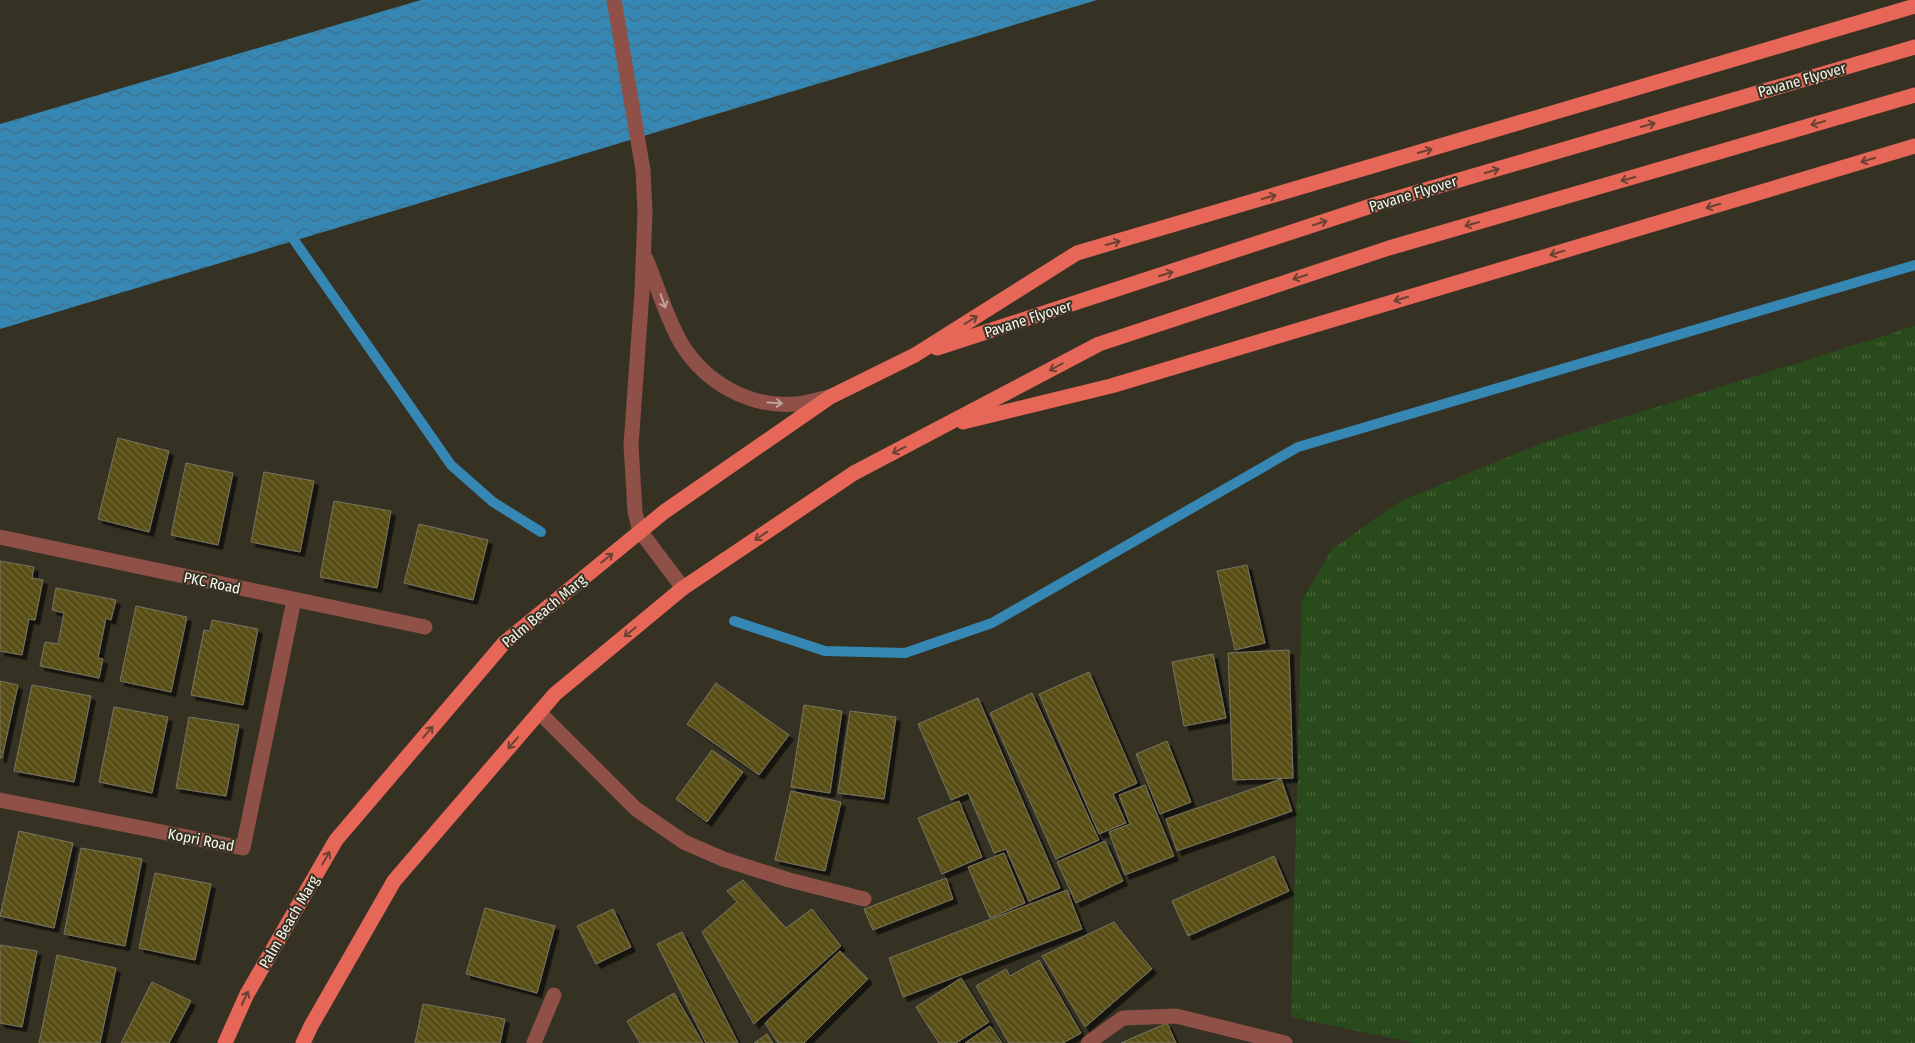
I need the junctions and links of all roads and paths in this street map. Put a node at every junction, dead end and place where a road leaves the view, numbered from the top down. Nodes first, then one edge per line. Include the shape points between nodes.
1 (614, 0) edge
2 (1915, 6) edge
3 (1915, 48) edge
4 (1915, 95) edge
5 (1915, 146) edge
6 (644, 255) junction
7 (915, 355) junction
8 (830, 397) junction
9 (942, 428) junction
10 (640, 531) junction
11 (0, 537) edge
12 (684, 588) junction
13 (294, 600) junction
14 (425, 627) dead end
15 (539, 712) junction
16 (0, 800) edge
17 (864, 899) dead end
18 (554, 996) dead end
19 (225, 1043) edge
20 (303, 1043) edge
21 (534, 1043) edge
22 (1088, 1043) edge
23 (1285, 1043) edge

1 - 6 street via 643,170
7 -> 2 main road via 1077,253
7 -> 3 main road, Pavane Flyover via 1377,204
4 -> 9 main road via 1389,248 1099,344
5 -> 9 main road via 1111,386
6 -> 8 street via 682,344 696,363 717,382 741,397 768,402 796,404
6 - 10 street via 631,444 635,512
7 - 8 main road, Palm Beach Marg
8 - 10 main road, Palm Beach Marg
9 -> 12 main road via 854,473
10 - 12 street
19 -> 10 main road, Palm Beach Marg via 247,994 336,840 504,643
11 - 13 street, PKC Road
12 -> 15 main road via 555,694
13 - 14 street, PKC Road
13 - 16 street, Kopri Road via 243,848
15 - 17 street via 636,809 684,842 732,862
15 -> 20 main road via 394,881
18 - 21 street
22 - 23 street via 1123,1018 1176,1016

